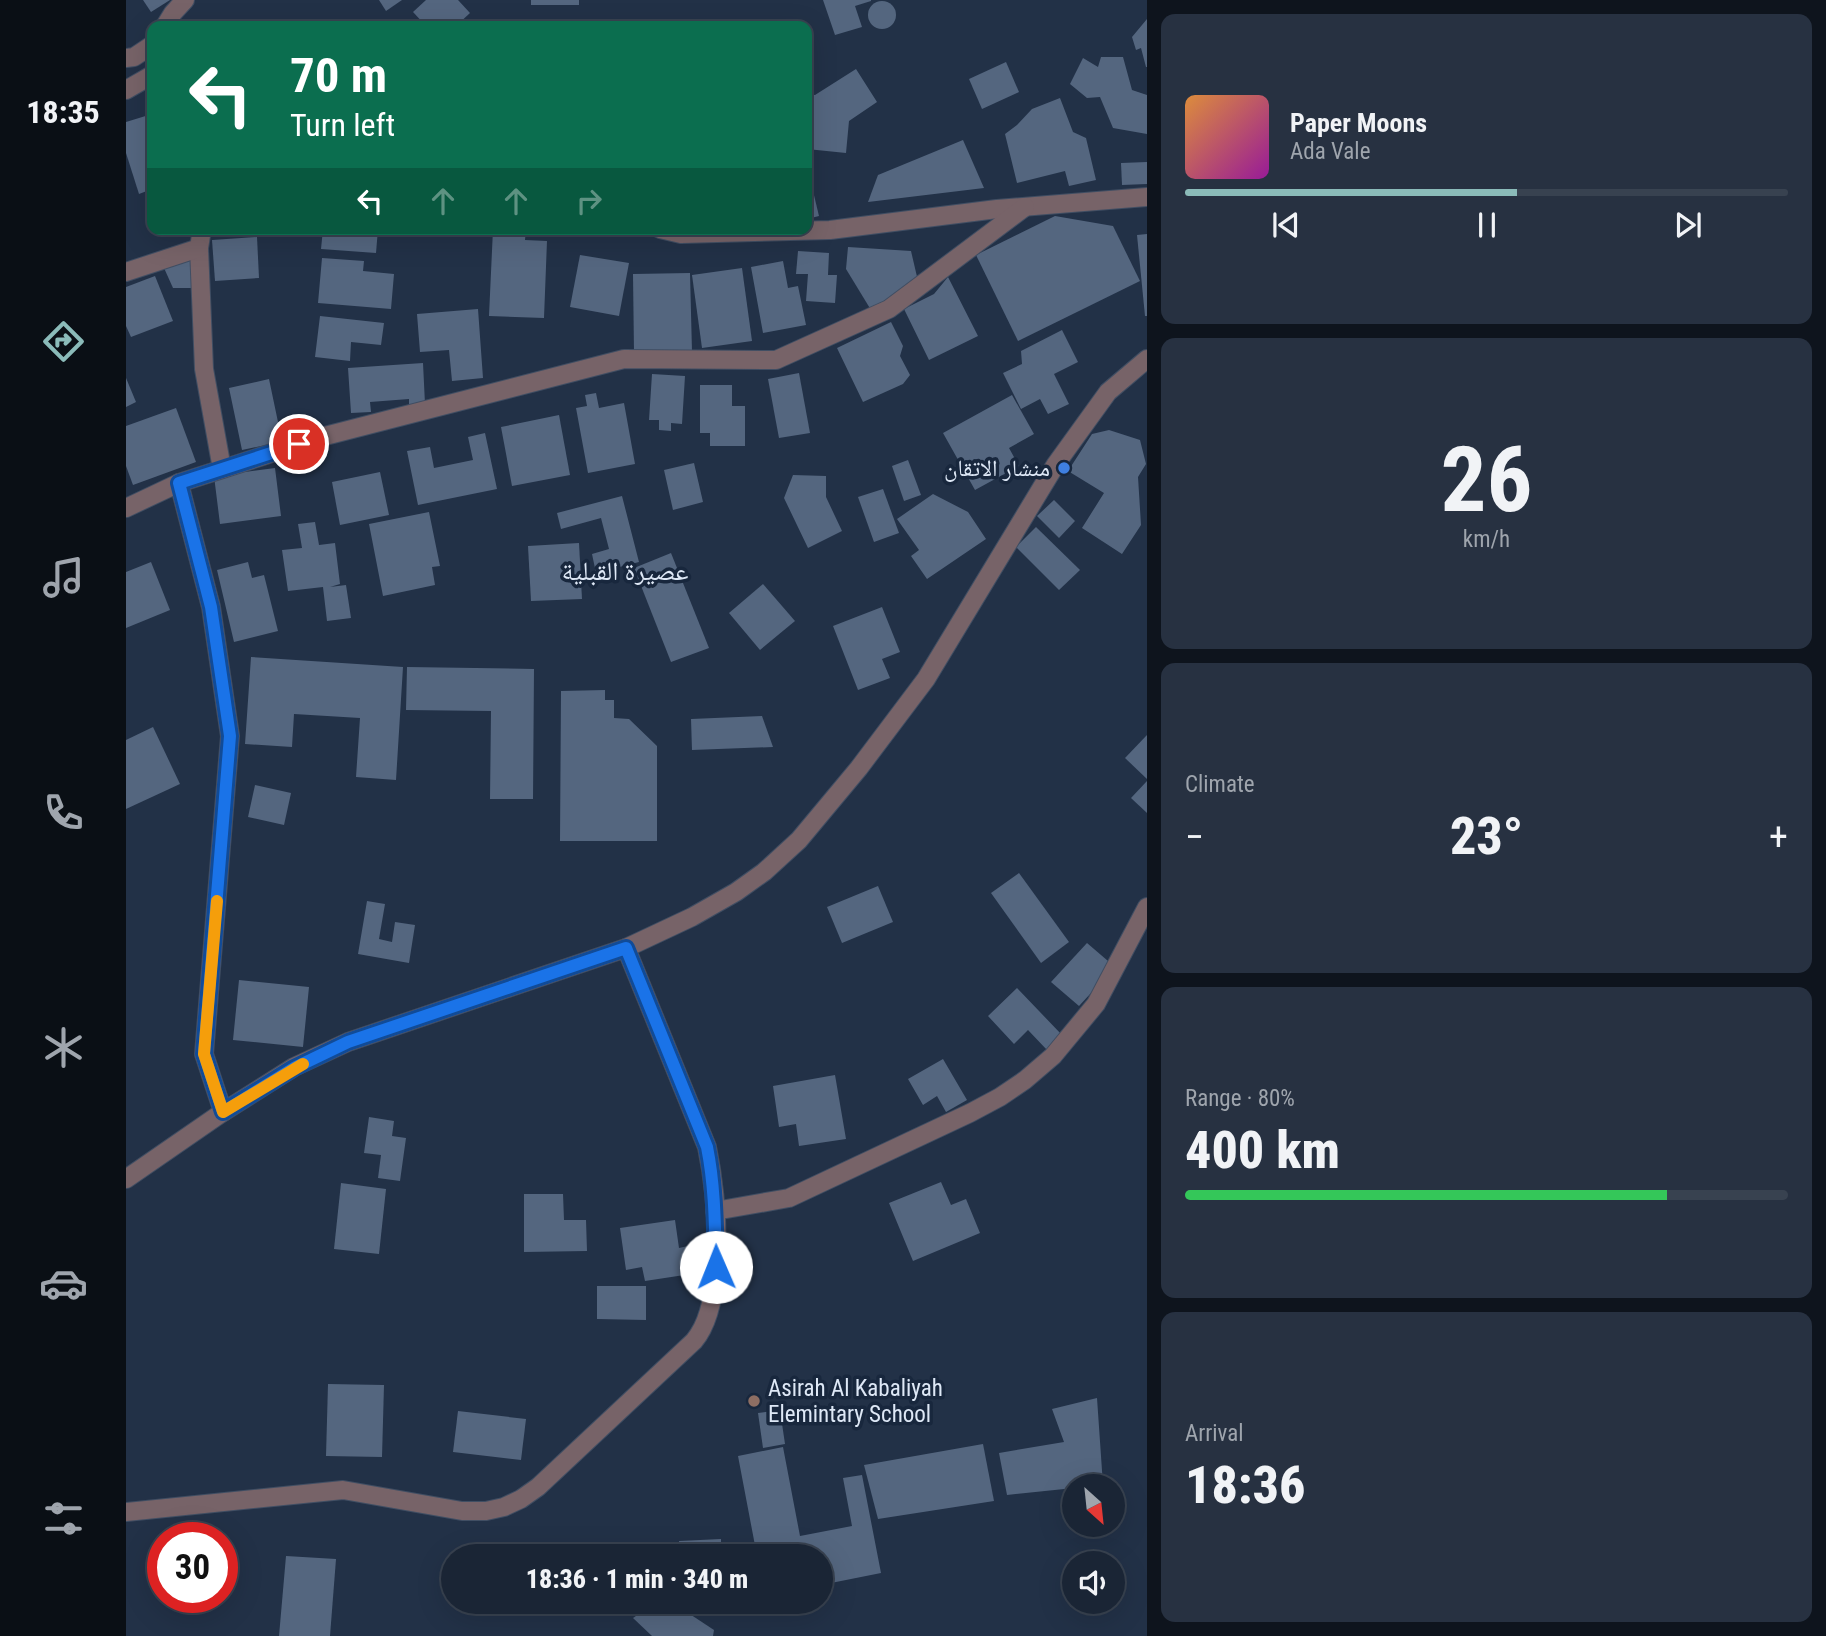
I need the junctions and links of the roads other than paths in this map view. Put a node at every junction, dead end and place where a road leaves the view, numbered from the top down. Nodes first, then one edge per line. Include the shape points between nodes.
1 (185, 0) edge
2 (168, 21) edge
3 (147, 48) edge
4 (130, 57) edge
5 (147, 78) edge
6 (126, 90) edge
7 (1147, 197) edge
8 (1025, 207) junction
9 (812, 230) edge
10 (201, 235) edge
11 (199, 248) junction
12 (126, 272) edge
13 (1147, 359) edge
14 (222, 469) junction
15 (179, 483) junction
16 (126, 508) edge
17 (1147, 907) edge
18 (626, 948) junction
19 (223, 1112) junction
20 (126, 1179) edge
21 (715, 1211) junction
22 (126, 1512) edge

1 - 2 street
3 - 4 street
5 - 6 street
7 - 8 street
8 - 9 street
8 - 14 street via 889,309 776,360 624,359 325,436
10 - 11 street
11 - 12 street
11 - 14 street via 204,369
13 - 18 street via 1108,392 1056,464 926,679 799,840 736,892
14 - 15 street
15 - 16 street
15 - 19 street via 211,607 230,736 204,1054
17 - 21 street via 1096,1004 1053,1056 1025,1080 970,1113 789,1199
18 - 19 street via 348,1042 294,1068
18 - 21 street via 707,1147
19 - 20 street
21 - 22 street via 714,1294 702,1331 521,1499 486,1511 462,1511 343,1490

